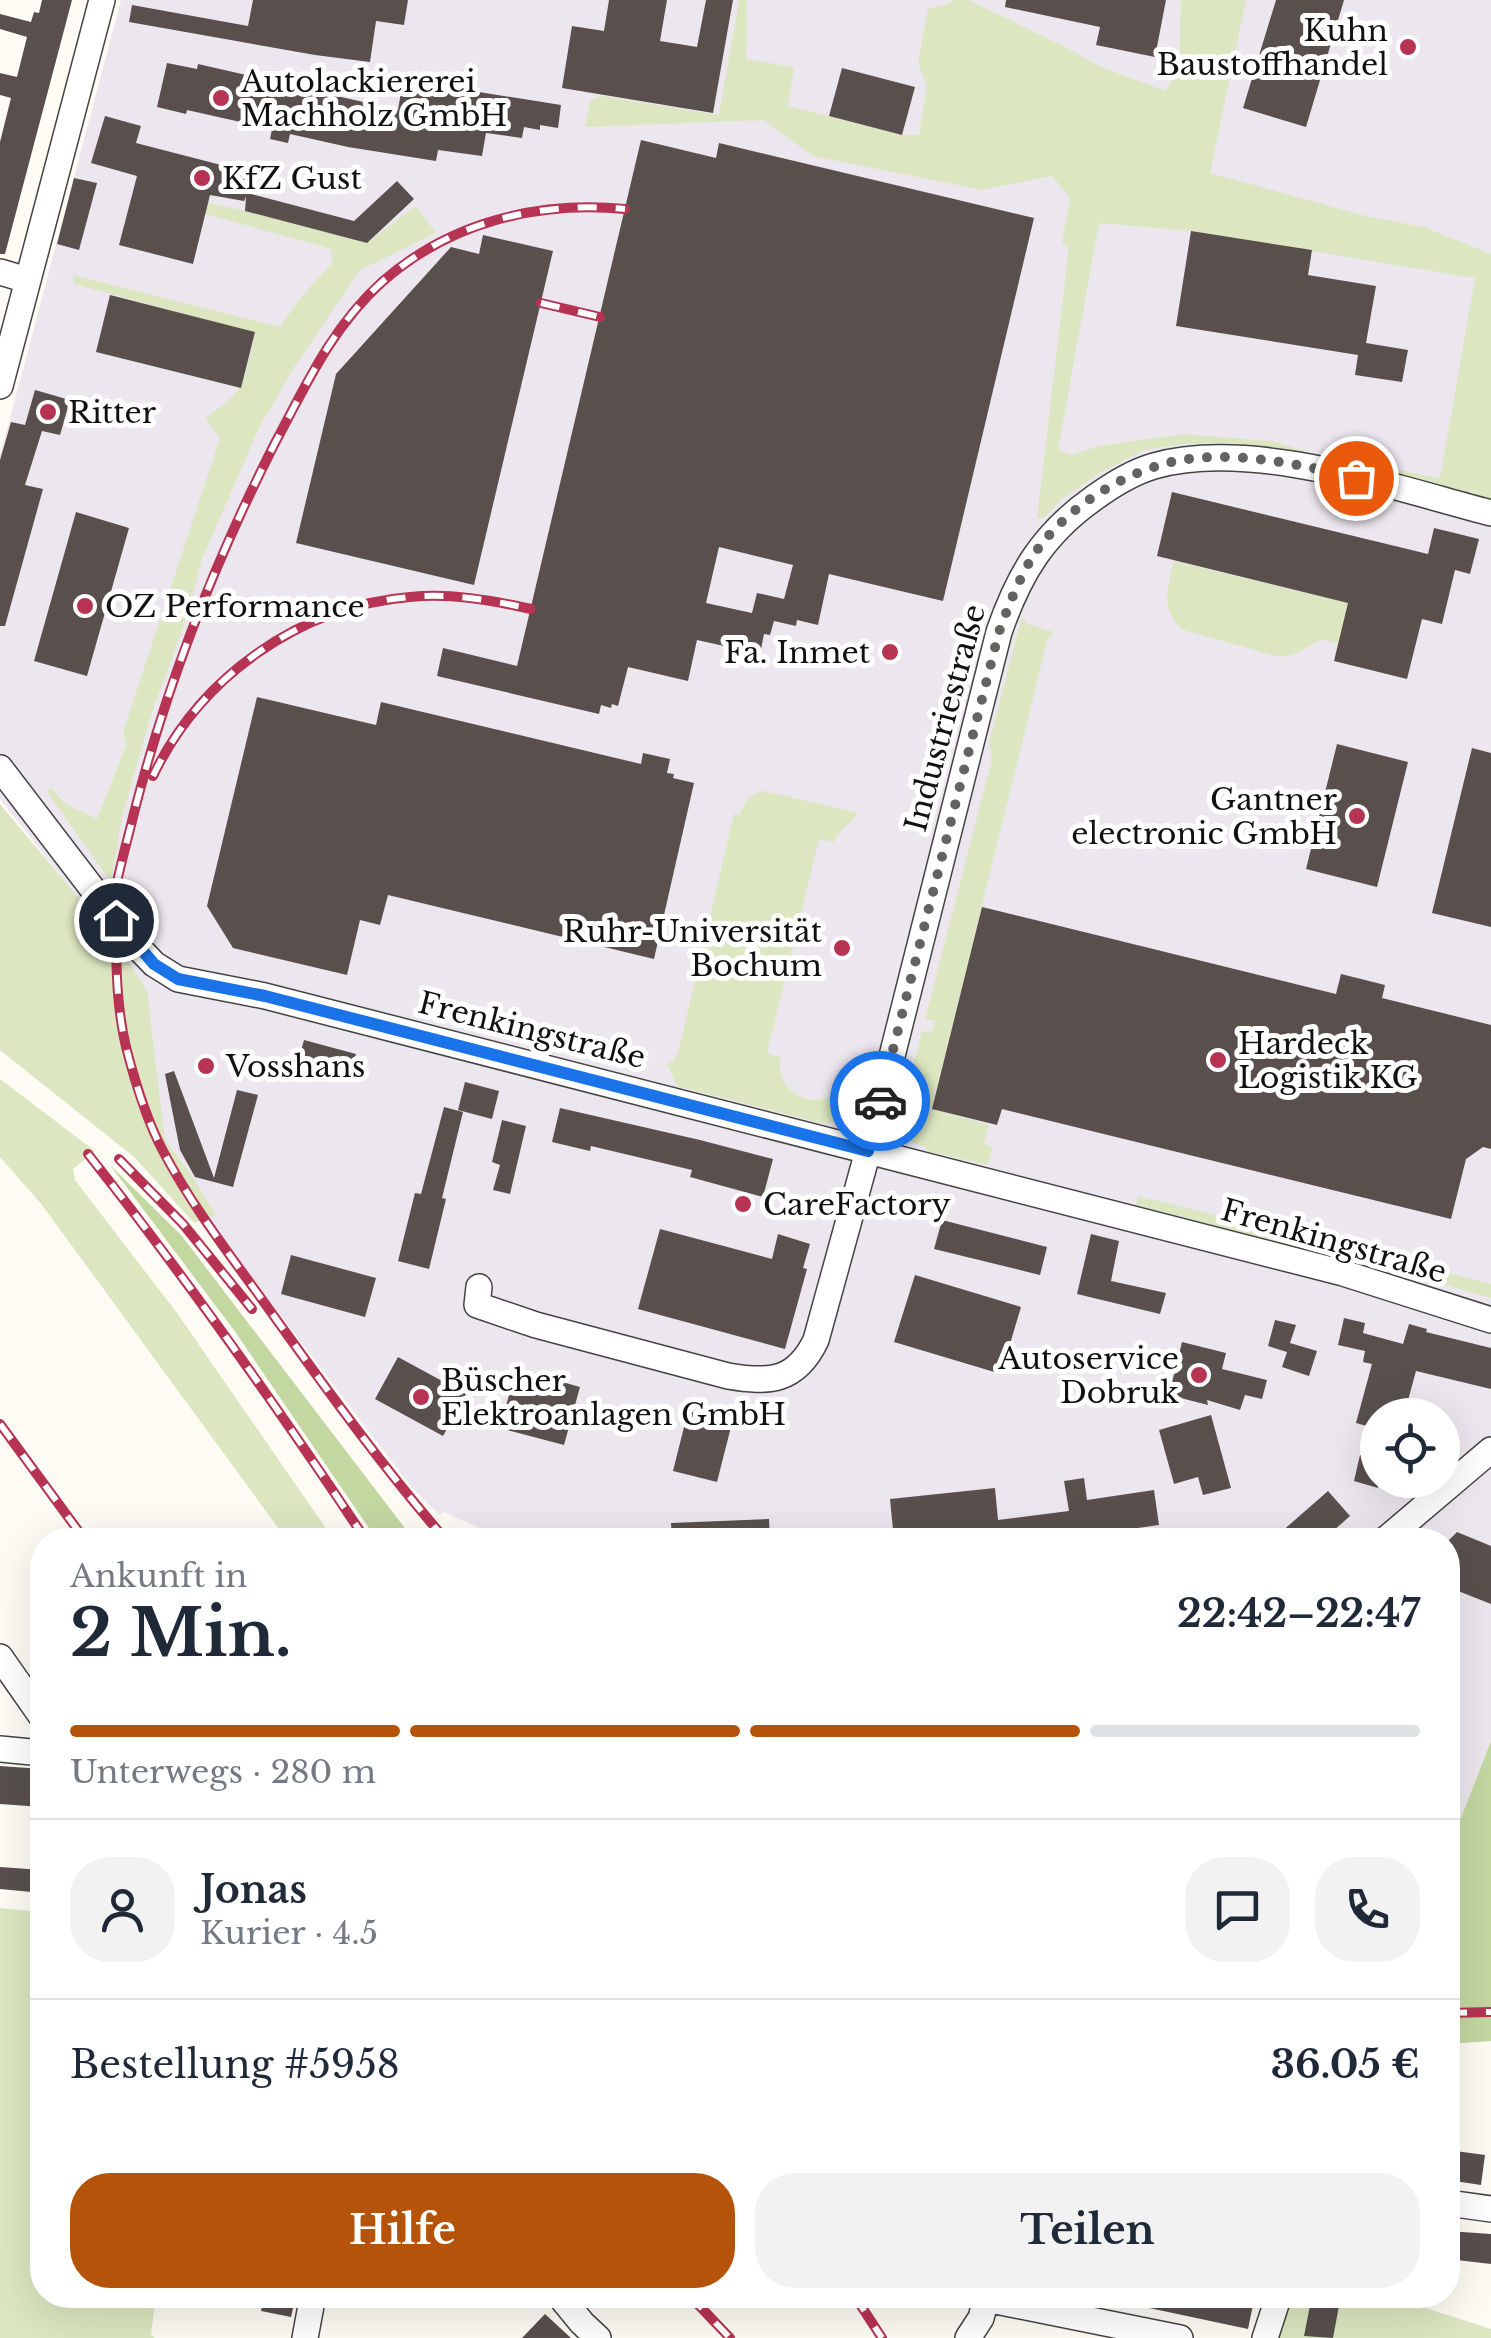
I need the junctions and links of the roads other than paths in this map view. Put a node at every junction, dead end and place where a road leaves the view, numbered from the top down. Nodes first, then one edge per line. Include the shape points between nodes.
1 (102, 0) edge
2 (0, 272) edge
3 (27, 280) junction
4 (0, 386) edge
5 (1491, 513) edge
6 (0, 768) edge
7 (868, 1151) junction
8 (479, 1287) dead end
9 (1491, 1320) edge
10 (1491, 1450) edge
11 (1400, 1528) edge
12 (0, 1657) edge
13 (30, 1700) edge
14 (0, 1749) edge
15 (30, 1752) edge
16 (1460, 2204) edge
17 (1491, 2208) edge
18 (311, 2308) edge
19 (569, 2308) edge
20 (984, 2308) edge
21 (1039, 2308) edge
22 (1275, 2308) edge
23 (305, 2338) edge
24 (598, 2338) edge
25 (968, 2338) edge
26 (1180, 2338) edge
27 (1266, 2338) edge

1 - 3 street
2 - 3 street
3 - 4 street
5 - 7 street, Industriestraße via 1328,471 1210,458 1152,466 1114,484 1057,527 1032,558 999,632
6 - 7 street, Frenkingstraße, bridge via 134,944 178,979
7 - 8 street via 816,1340 800,1366 784,1376 728,1376 536,1325 477,1305
7 - 9 street, Frenkingstraße via 1356,1276
10 - 11 street
12 - 13 street
14 - 15 street
16 - 17 street
18 - 23 street
19 - 24 street
20 - 25 street
21 - 26 street
22 - 27 street

